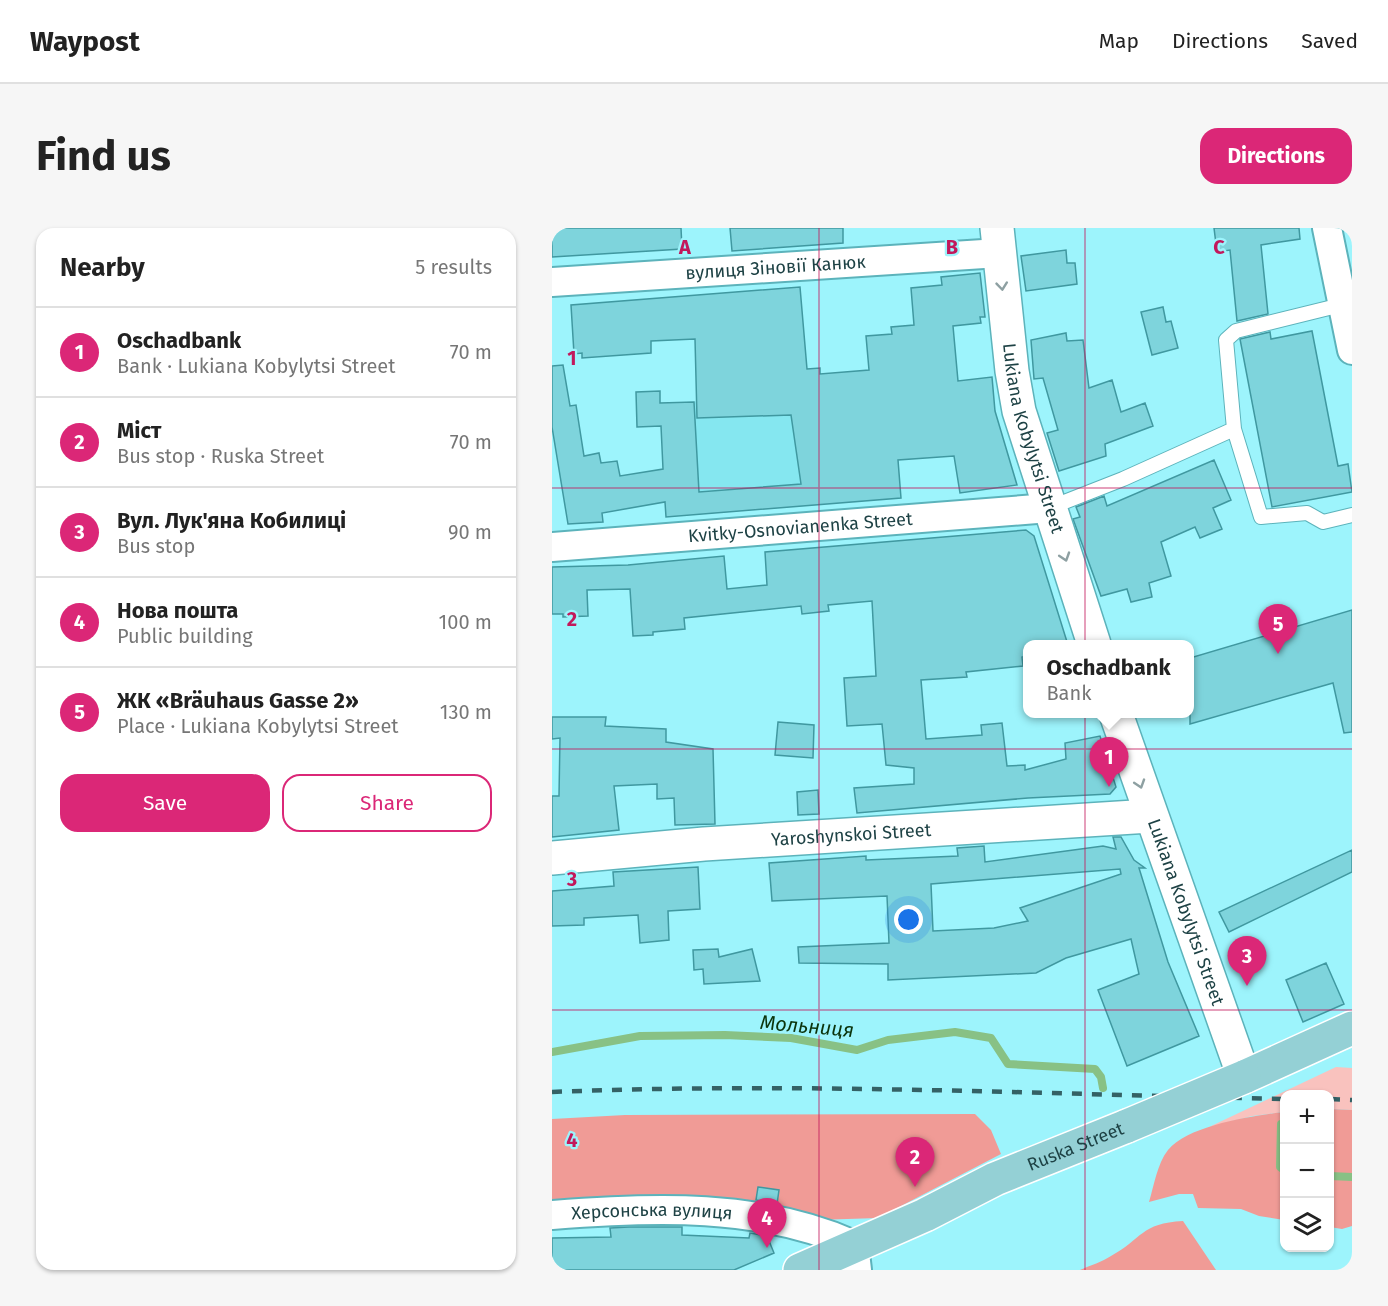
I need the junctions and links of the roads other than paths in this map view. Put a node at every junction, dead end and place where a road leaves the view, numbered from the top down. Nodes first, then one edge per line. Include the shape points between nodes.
1 (1327, 228) edge
2 (998, 240) edge
3 (552, 282) edge
4 (1341, 305) junction
5 (1352, 350) edge
6 (1234, 429) junction
7 (1049, 508) junction
8 (1352, 515) edge
9 (552, 547) edge
10 (1092, 640) edge
11 (1117, 718) edge
12 (1150, 816) junction
13 (552, 858) edge
14 (1352, 1028) edge
15 (1244, 1077) junction
16 (552, 1215) edge
17 (856, 1258) edge
18 (800, 1270) edge

1 - 4 street
2 - 3 street, вулиця Зіновії Канюк
2 -> 7 street, Lukiana Kobylytsi Street via 1019,411
4 - 5 street
4 - 6 lane via 1236,331 1226,340
6 - 7 lane
6 - 8 lane via 1261,517 1307,513 1323,522
7 - 9 street, Kvitky-Osnovianenka Street
7 -> 10 street, Lukiana Kobylytsi Street
11 -> 12 street, Lukiana Kobylytsi Street
12 - 13 street, Yaroshynskoi Street via 704,844
12 - 15 street, Lukiana Kobylytsi Street
14 - 15 main road, Ruska Street
15 - 17 main road, Ruska Street, bridge via 995,1179 925,1215
16 - 17 street, Херсонська вулиця via 719,1210 821,1230
17 - 18 main road, Ruska Street

